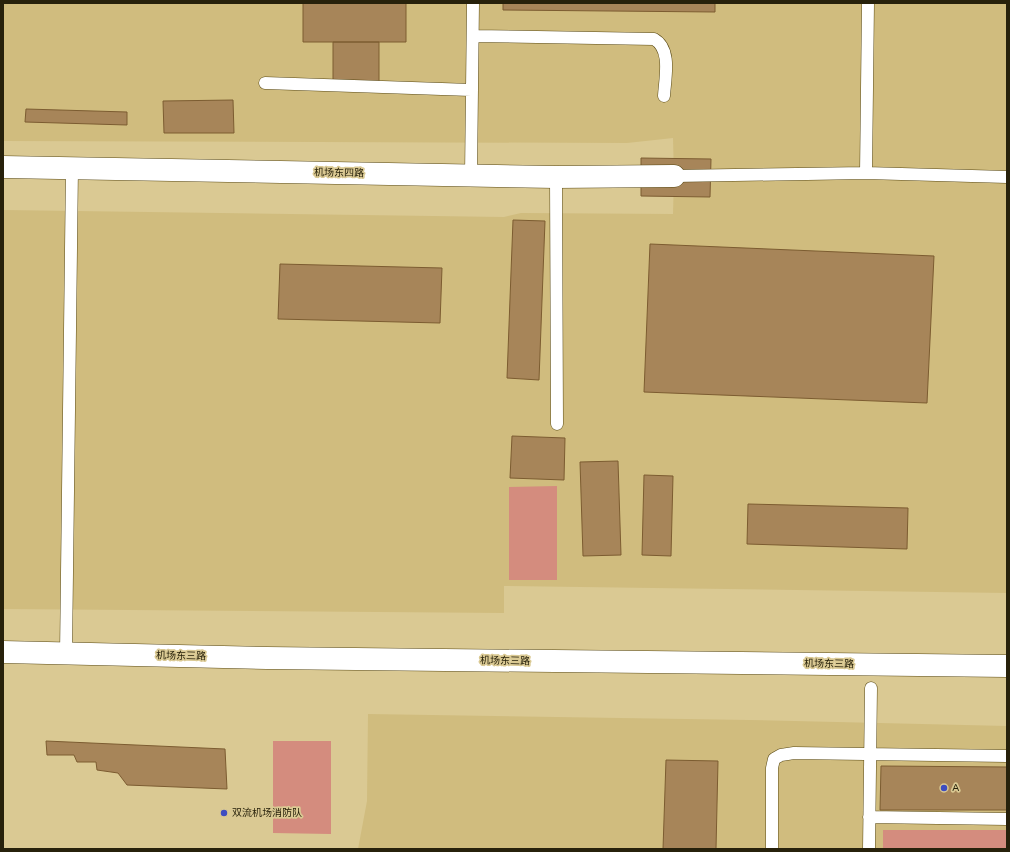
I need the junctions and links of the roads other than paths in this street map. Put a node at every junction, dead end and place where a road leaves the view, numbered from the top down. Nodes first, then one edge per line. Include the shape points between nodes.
1 (473, 3) edge
2 (868, 3) edge
3 (472, 36) junction
4 (266, 83) dead end
5 (471, 90) junction
6 (664, 96) dead end
7 (3, 167) edge
8 (72, 168) junction
9 (866, 173) junction
10 (471, 175) junction
11 (674, 176) joint
12 (556, 177) junction
13 (1007, 177) edge
14 (557, 424) dead end
15 (3, 652) edge
16 (66, 654) junction
17 (1007, 666) edge
18 (871, 688) dead end
19 (870, 754) junction
20 (1007, 756) edge
21 (869, 817) junction
22 (1007, 819) edge
23 (772, 849) edge
24 (869, 849) edge

1 - 3 lane
2 - 9 lane
3 - 5 lane
3 - 6 lane via 654,39 660,42 665,57
4 - 5 lane
5 - 10 lane
7 - 8 street, 机场东四路
8 - 10 street, 机场东四路
8 - 16 lane
9 - 11 lane
9 - 13 lane
10 - 12 street, 机场东四路
11 - 12 street, 机场东四路
12 - 14 lane
15 - 16 street, 机场东三路
16 - 17 street, 机场东三路
18 - 19 lane
19 - 20 lane
19 - 21 lane
19 - 23 lane via 794,753 774,759
21 - 22 lane
21 - 24 lane

